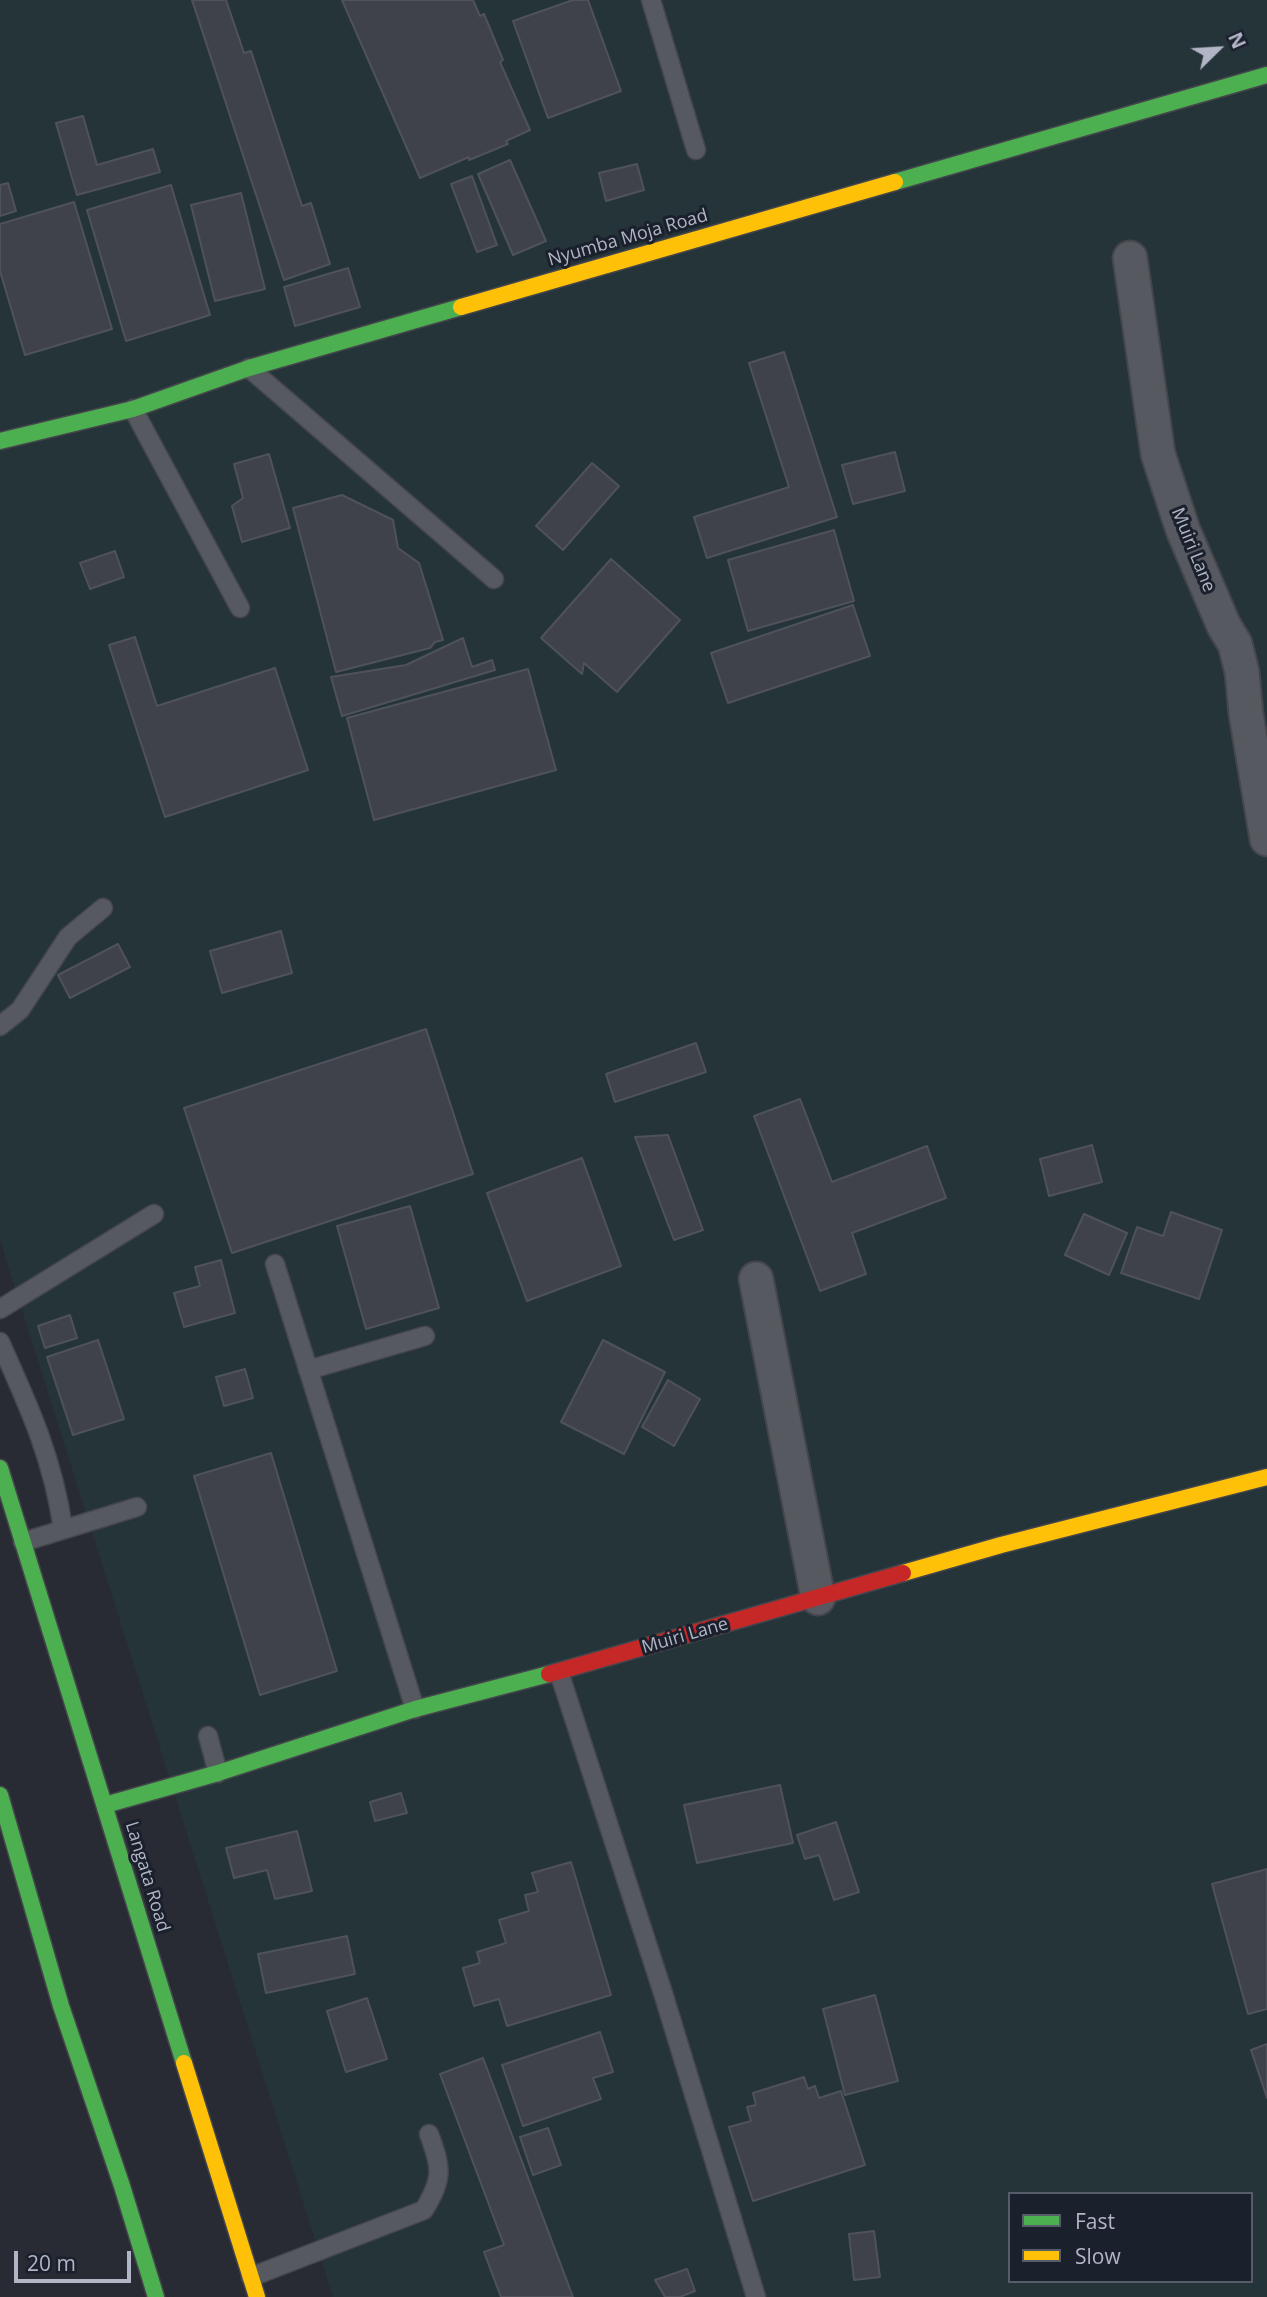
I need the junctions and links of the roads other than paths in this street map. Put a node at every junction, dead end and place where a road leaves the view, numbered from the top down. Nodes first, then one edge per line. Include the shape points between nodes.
1 (651, 0) edge
2 (1267, 75) edge
3 (696, 150) dead end
4 (1130, 258) dead end
5 (249, 368) junction
6 (133, 409) junction
7 (0, 441) edge
8 (494, 579) dead end
9 (240, 607) dead end
10 (1267, 839) edge
11 (103, 908) dead end
12 (0, 1026) edge
13 (154, 1214) dead end
14 (275, 1264) dead end
15 (756, 1279) dead end
16 (0, 1309) edge
17 (425, 1336) dead end
18 (0, 1342) edge
19 (308, 1370) junction
20 (0, 1468) edge
21 (1267, 1477) edge
22 (137, 1507) dead end
23 (63, 1530) junction
24 (23, 1542) junction
25 (818, 1598) junction
26 (559, 1672) junction
27 (415, 1709) junction
28 (208, 1736) dead end
29 (218, 1773) junction
30 (0, 1795) edge
31 (105, 1805) junction
32 (429, 2134) dead end
33 (251, 2277) junction
34 (156, 2297) edge
35 (257, 2297) edge
36 (756, 2297) edge

1 - 3 lane
2 - 5 street, Nyumba Moja Road
4 - 10 street, Muiri Lane via 1158,454 1183,530 1235,644
5 - 6 street, Nyumba Moja Road
5 - 8 lane
6 - 7 street, Nyumba Moja Road
6 - 9 lane
11 - 12 lane via 68,937 20,1010
13 - 16 lane
14 - 19 lane
15 - 25 street
17 - 19 lane
18 - 23 lane via 50,1460
19 - 27 lane
20 - 24 street, Langata Road
21 - 25 street, Muiri Lane via 1001,1545
22 - 23 lane
23 - 24 lane
24 - 31 street, Langata Road
25 - 26 street, Muiri Lane
26 - 27 street, Muiri Lane
26 - 36 lane
27 - 29 street, Muiri Lane
28 - 29 lane
29 - 31 street, Muiri Lane
30 - 34 street via 61,2006
31 - 33 street, Langata Road
32 - 33 lane via 439,2160 438,2187 425,2210
33 - 35 street, Langata Road

